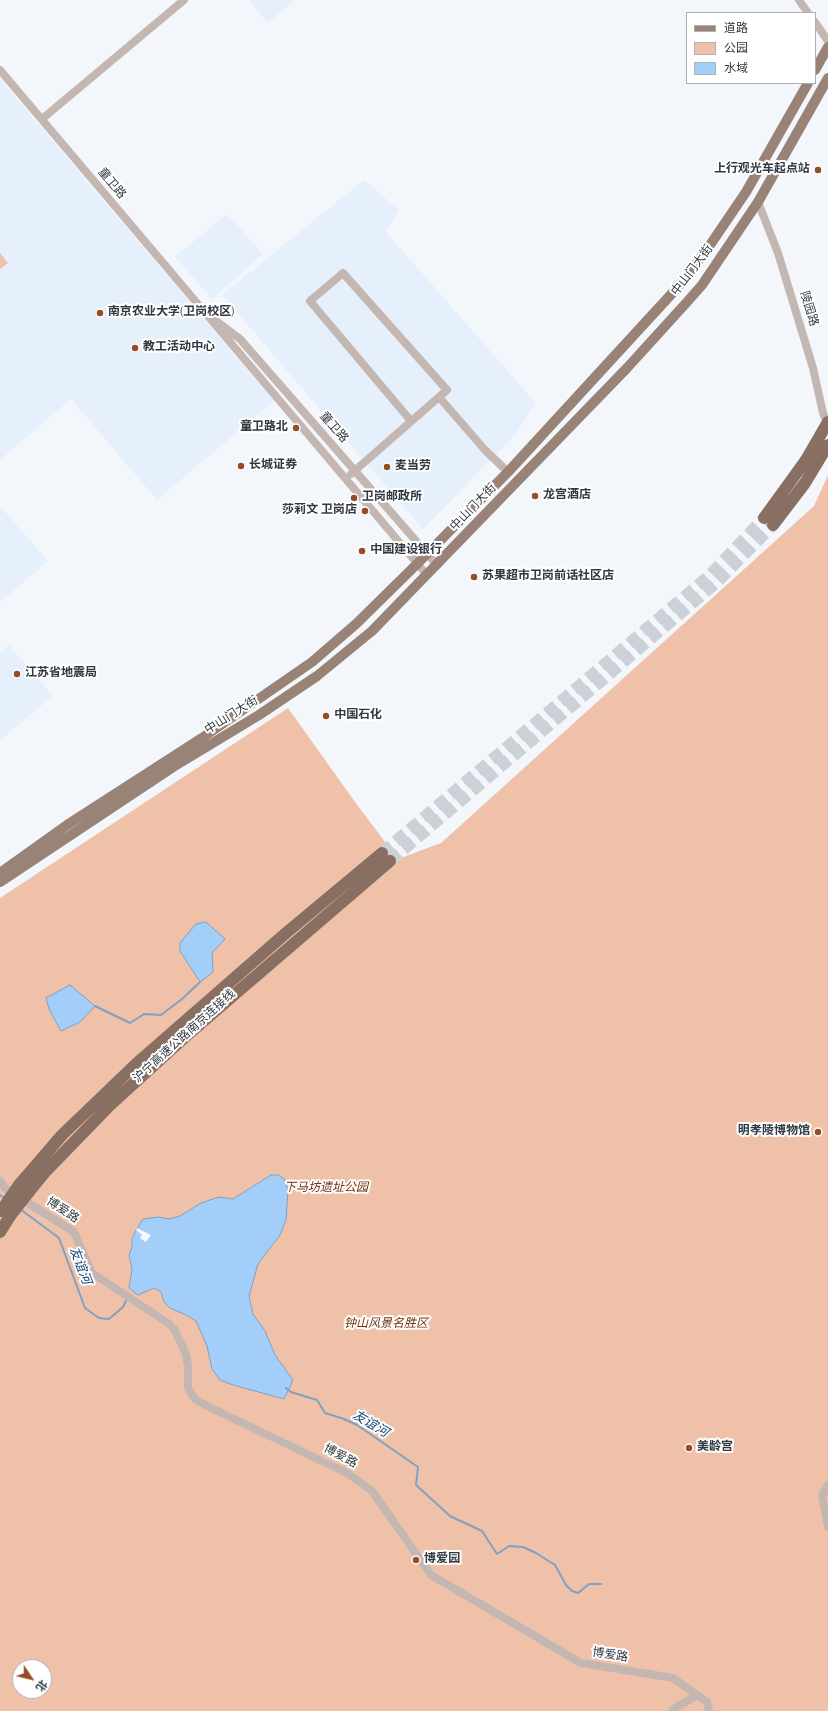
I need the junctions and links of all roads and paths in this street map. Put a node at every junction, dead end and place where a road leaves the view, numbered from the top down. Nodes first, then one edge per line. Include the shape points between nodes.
1 (184, 0) edge
2 (799, 0) edge
3 (807, 12) edge
4 (816, 23) edge
5 (828, 41) edge
6 (828, 47) edge
7 (816, 68) edge
8 (0, 70) edge
9 (828, 78) edge
10 (807, 84) edge
11 (42, 119) junction
12 (746, 192) junction
13 (758, 202) junction
14 (204, 313) junction
15 (439, 397) junction
16 (827, 418) edge
17 (411, 421) junction
18 (828, 445) edge
19 (811, 463) junction
20 (354, 472) junction
21 (508, 472) junction
22 (346, 479) junction
23 (769, 521) tunnel mouth
24 (427, 555) junction
25 (417, 564) junction
26 (437, 566) junction
27 (428, 575) junction
28 (386, 857) tunnel mouth
29 (0, 873) edge
30 (0, 882) edge
31 (0, 1182) edge
32 (4, 1213) edge
33 (0, 1232) edge
34 (828, 1485) edge
35 (828, 1527) edge
36 (698, 1695) junction
37 (672, 1711) edge
38 (709, 1711) edge

1 - 11 street
2 - 3 street
4 - 5 street
6 - 7 main road
8 - 11 street, 童卫路
9 - 13 main road, 中山门大街
10 - 12 main road, 中山门大街
11 - 14 street, 童卫路 via 198,302
12 - 13 main road
12 - 21 main road, 中山门大街 via 678,288
13 - 16 street, 陵园路 via 778,253
13 - 26 main road, 中山门大街 via 702,285 627,368
14 - 20 street, 童卫路 via 240,339
14 - 22 street, 童卫路
15 - 17 street
15 - 17 street via 448,390 344,273 310,302
15 - 21 street via 485,450
16 - 19 highway, bridge
17 - 20 street
18 - 19 highway
19 - 23 highway
20 - 22 street
20 - 24 street, 童卫路
21 - 24 main road, 中山门大街
22 - 25 street, 童卫路
24 - 25 main road, 中山门大街
24 - 26 street, 童卫路
25 - 27 street, 童卫路
25 - 29 main road, 中山门大街 via 356,624 312,662 202,738 67,825
26 - 27 main road, 中山门大街
27 - 30 main road, 中山门大街 via 372,631 317,676 173,767
28 - 32 highway, 沪宁高速公路南京连接线, bridge via 286,933 136,1064 62,1135
31 - 36 street, 博爱路 via 6,1189 74,1232 92,1273 168,1323 179,1338 188,1366 188,1388 195,1399 347,1473 372,1491 431,1575 581,1663 673,1678
32 - 33 highway, 沪宁高速公路南京连接线
34 - 35 street via 822,1496
36 - 37 street
36 - 38 street, 博爱路 via 707,1702

